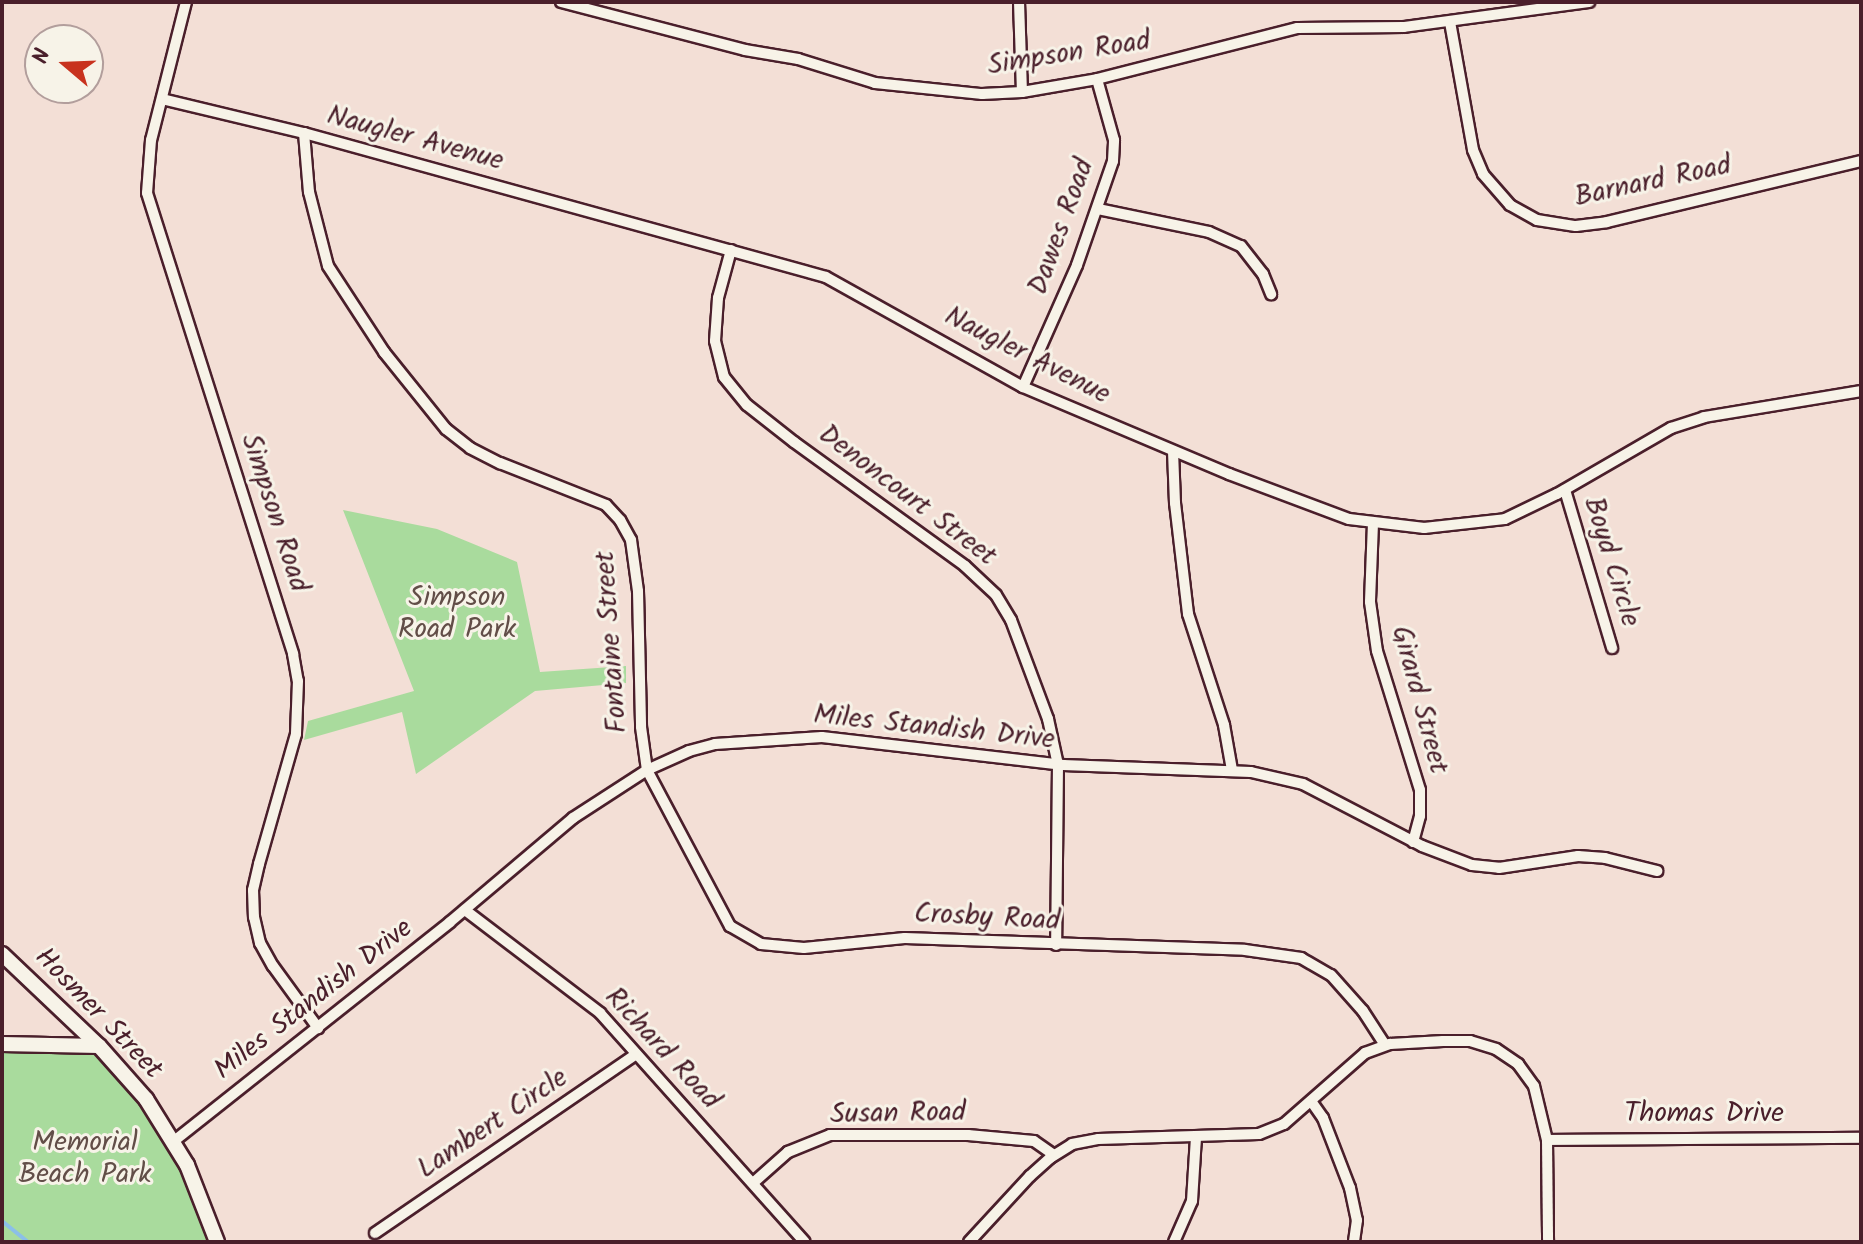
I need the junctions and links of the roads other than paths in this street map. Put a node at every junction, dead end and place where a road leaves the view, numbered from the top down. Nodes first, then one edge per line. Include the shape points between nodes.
1 (186, 2) edge
2 (561, 2) edge
3 (1019, 2) edge
4 (1589, 2) edge
5 (1450, 22) junction
6 (1097, 79) junction
7 (1022, 92) junction
8 (162, 99) junction
9 (304, 133) junction
10 (1861, 161) edge
11 (1098, 209) junction
12 (731, 250) junction
13 (1271, 294) dead end
14 (1023, 387) junction
15 (1861, 391) edge
16 (1173, 451) junction
17 (1565, 490) junction
18 (1373, 523) junction
19 (1612, 648) dead end
20 (1058, 765) junction
21 (647, 770) junction
22 (1232, 770) junction
23 (1413, 842) junction
24 (1657, 871) dead end
25 (465, 910) junction
26 (1056, 945) junction
27 (2, 954) edge
28 (318, 1028) junction
29 (2, 1044) edge
30 (1385, 1045) junction
31 (99, 1046) junction
32 (636, 1054) junction
33 (1311, 1101) junction
34 (1196, 1138) junction
35 (1861, 1138) edge
36 (1547, 1140) junction
37 (174, 1141) junction
38 (1054, 1155) junction
39 (753, 1183) junction
40 (375, 1233) dead end
41 (217, 1242) edge
42 (805, 1242) edge
43 (969, 1242) edge
44 (1174, 1242) edge
45 (1354, 1242) edge
46 (1548, 1242) edge

1 - 8 street, Simpson Road
2 - 7 street, Simpson Road via 798,59 875,83 955,93
3 - 7 street
4 - 5 street, Simpson Road
5 - 6 street, Simpson Road via 1297,28
5 - 10 street, Barnard Road via 1473,150 1483,174 1510,205 1537,220 1576,226 1607,222
6 - 7 street, Simpson Road
6 - 11 street, Dawes Road via 1114,140
8 - 9 street, Naugler Avenue
8 - 28 street, Simpson Road via 147,166 153,219 254,526 298,681 296,734 253,890 254,917 273,966
9 - 12 street, Naugler Avenue
9 - 21 street, Fontaine Street via 309,192 328,266 384,352 446,429 470,448 606,505 631,540
11 - 13 street via 1209,232 1241,246
11 - 14 street, Dawes Road
12 - 14 street, Naugler Avenue via 846,286
12 - 20 street, Denoncourt Street via 718,298 715,341 724,377 747,405 965,566 996,595 1011,620 1048,719
14 - 16 street, Naugler Avenue
15 - 17 street, Naugler Avenue via 1704,417 1671,428
16 - 18 street, Naugler Avenue via 1297,502
16 - 22 street via 1188,614 1224,725
17 - 18 street, Naugler Avenue via 1505,519 1424,528
17 - 19 street, Boyd Circle
18 - 23 street, Girard Street via 1370,602 1377,651 1420,790
20 - 21 street, Miles Standish Drive via 822,737 715,744
20 - 22 street, Miles Standish Drive
20 - 26 street, Denoncourt Street
21 - 25 street, Miles Standish Drive via 573,818
21 - 26 street, Crosby Road via 730,926 761,944 804,948 905,938
22 - 23 street, Miles Standish Drive via 1303,784
23 - 24 street, Miles Standish Drive via 1472,865 1499,868 1578,856
25 - 28 street, Miles Standish Drive
25 - 32 street, Richard Road via 567,985
26 - 30 street, Crosby Road via 1245,950 1301,958 1331,975
27 - 31 street, Hosmer Street
28 - 37 street, Miles Standish Drive
29 - 31 street
30 - 33 street via 1365,1053
30 - 36 street via 1470,1041 1496,1049 1518,1064 1534,1086
31 - 37 street, Hosmer Street via 146,1099
32 - 39 street, Richard Road
32 - 40 street, Lambert Circle
33 - 34 street via 1284,1124 1259,1134
33 - 45 street via 1350,1188 1357,1220
34 - 38 street via 1098,1139 1072,1144
34 - 44 street via 1192,1201
35 - 36 street, Thomas Drive
36 - 46 street
37 - 41 street, Hosmer Street
38 - 39 street, Susan Road via 1034,1141 830,1135 788,1152
38 - 43 street
39 - 42 street, Richard Road

